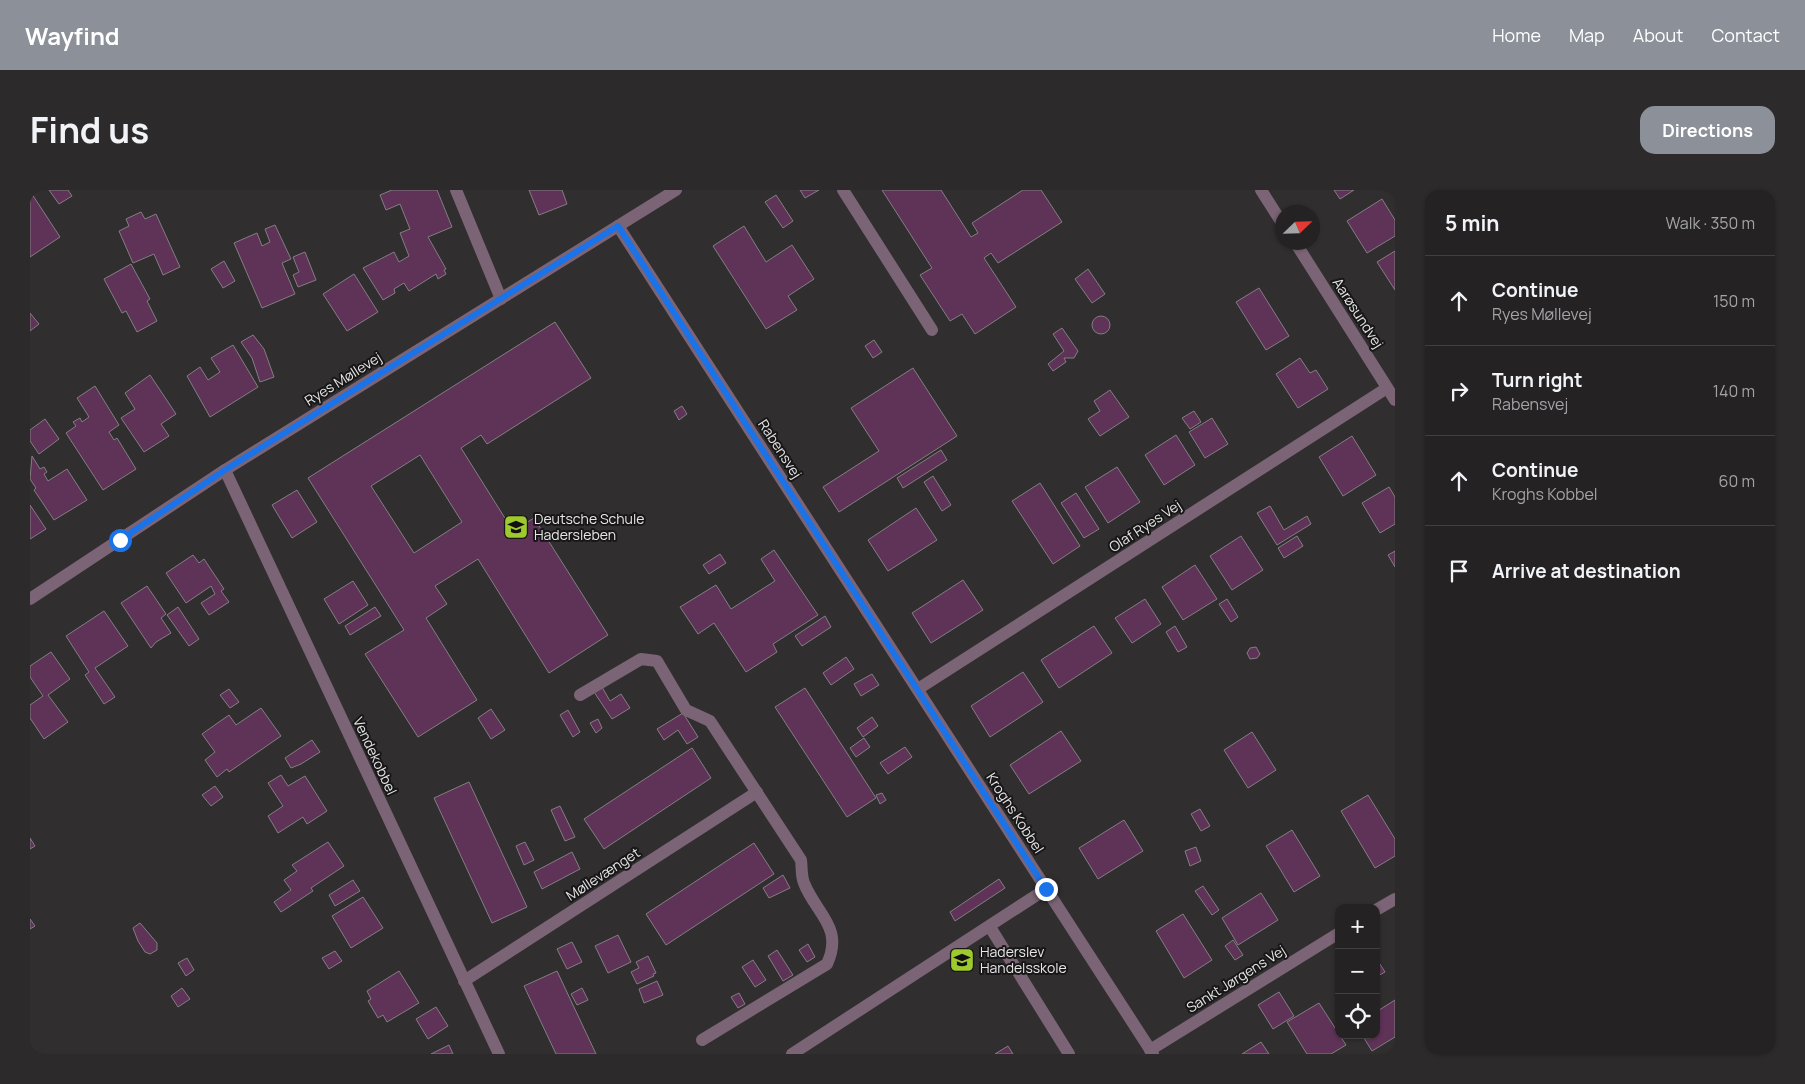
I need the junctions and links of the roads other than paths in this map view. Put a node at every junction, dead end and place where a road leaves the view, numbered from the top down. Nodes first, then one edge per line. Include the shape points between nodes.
1 (456, 190) edge
2 (676, 190) edge
3 (843, 190) edge
4 (1261, 190) edge
5 (1275, 212) edge
6 (618, 226) junction
7 (1300, 250) edge
8 (501, 299) junction
9 (932, 330) dead end
10 (1388, 388) junction
11 (1395, 400) edge
12 (225, 470) junction
13 (30, 599) edge
14 (918, 688) junction
15 (580, 695) dead end
16 (757, 792) junction
17 (1046, 889) junction
18 (1395, 899) edge
19 (1380, 908) edge
20 (990, 927) junction
21 (1335, 937) edge
22 (464, 981) junction
23 (702, 1040) dead end
24 (1152, 1052) edge
25 (499, 1054) edge
26 (792, 1054) edge
27 (1069, 1054) edge

1 - 8 street
2 - 6 street, Ryes Møllevej
3 - 9 street
4 - 5 street
6 - 8 street, Ryes Møllevej
6 - 14 street, Rabensvej
7 - 10 street, Aarøsundvej
8 - 12 street, Ryes Møllevej
10 - 11 street, Aarøsundvej
10 - 14 street, Olaf Ryes Vej
12 - 13 street, Ryes Møllevej
12 - 22 street, Vendekobbel
14 - 17 street, Kroghs Kobbel
15 - 16 street via 641,659 657,661 686,710 710,721
16 - 22 street, Møllevænget
16 - 23 street via 801,860 803,882 833,934 833,952 828,964
17 - 20 street
17 - 24 street, Kroghs Kobbel
18 - 19 street
20 - 26 street
20 - 27 street
21 - 24 street, Sankt Jørgens Vej
22 - 25 street, Vendekobbel

